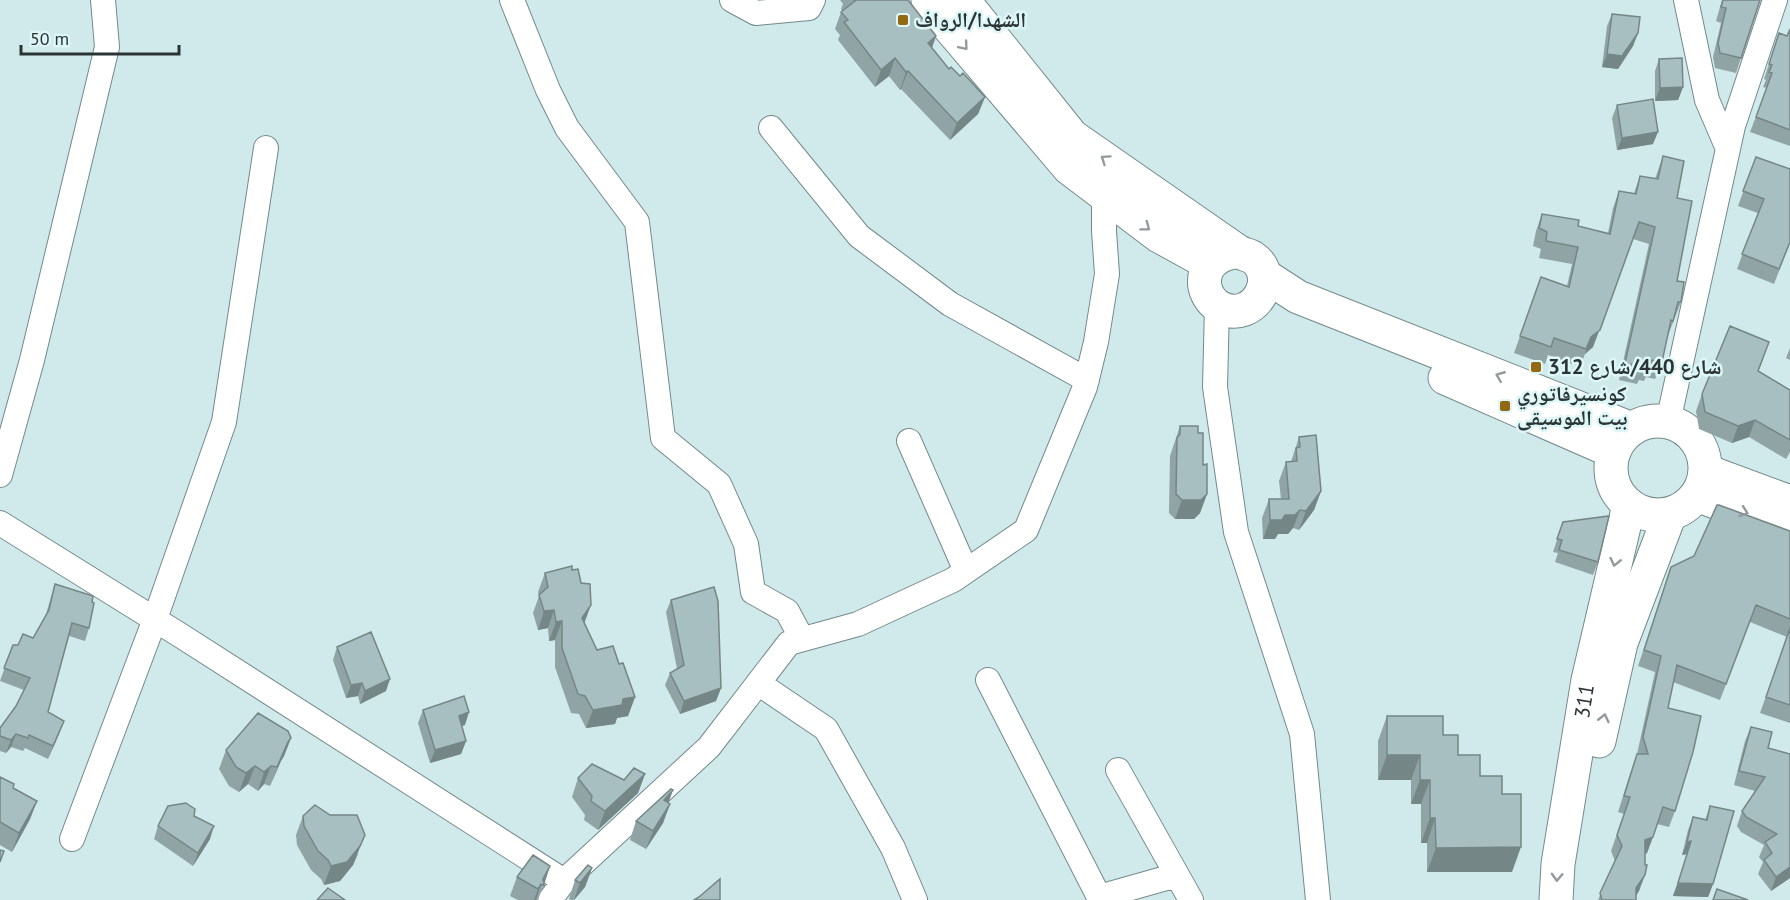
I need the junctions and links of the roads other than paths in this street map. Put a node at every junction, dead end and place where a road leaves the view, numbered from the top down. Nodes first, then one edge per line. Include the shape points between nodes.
1 (103, 0) edge
2 (512, 0) edge
3 (732, 0) edge
4 (813, 0) edge
5 (928, 0) edge
6 (963, 0) edge
7 (1686, 0) edge
8 (1775, 0) edge
9 (771, 128) dead end
10 (266, 148) dead end
11 (1728, 149) junction
12 (1104, 195) junction
13 (1225, 258) junction
14 (1264, 274) junction
15 (1253, 305) junction
16 (1217, 306) junction
17 (1087, 380) junction
18 (1668, 422) junction
19 (1623, 440) junction
20 (909, 441) dead end
21 (0, 475) edge
22 (1702, 483) junction
23 (1790, 502) edge
24 (1629, 505) junction
25 (1671, 514) junction
26 (0, 523) edge
27 (1790, 530) edge
28 (966, 571) junction
29 (155, 619) junction
30 (802, 639) junction
31 (988, 680) dead end
32 (758, 683) junction
33 (1118, 770) dead end
34 (72, 839) dead end
35 (1177, 875) junction
36 (557, 891) edge
37 (915, 900) edge
38 (1191, 900) edge
39 (1318, 900) edge
40 (1556, 900) edge
41 (1578, 900) edge

1 - 21 street via 107,47 32,360
2 - 30 street via 567,128 637,222 663,438 720,484 746,544 753,592 787,611
3 - 4 street via 756,13 809,8
5 -> 12 street via 1069,168
13 -> 6 street via 1072,136
7 - 11 street via 1707,100
8 - 11 street
9 - 17 street via 860,236 950,304
10 - 29 street via 225,422
11 - 18 street
12 -> 13 street via 1159,236
12 - 17 street via 1107,274
13 - 14 street via 1253,257
13 - 16 street via 1206,273 1204,283
14 - 15 street via 1261,297
19 -> 14 street via 1298,297
15 - 16 street via 1238,312
15 - 19 street via 1288,310
16 - 39 street via 1215,387 1236,532 1302,734
17 - 28 street via 1026,530
18 - 19 street via 1651,422
18 - 22 street via 1685,429 1696,440 1704,455
19 - 24 street via 1611,468 1614,484
20 - 28 street
22 - 23 street
22 - 25 street via 1686,507
22 -> 27 street
24 - 25 street via 1643,513
24 -> 40 street, 311 via 1588,680 1558,864
41 -> 25 street, 311 via 1581,820 1621,643
26 - 29 street
28 - 30 street via 858,624
29 - 34 street
29 - 36 street
30 - 32 street via 789,643
31 - 35 street via 1099,897
32 - 36 street via 709,747
32 - 37 street via 826,729 893,848
33 - 35 street
35 - 38 street

